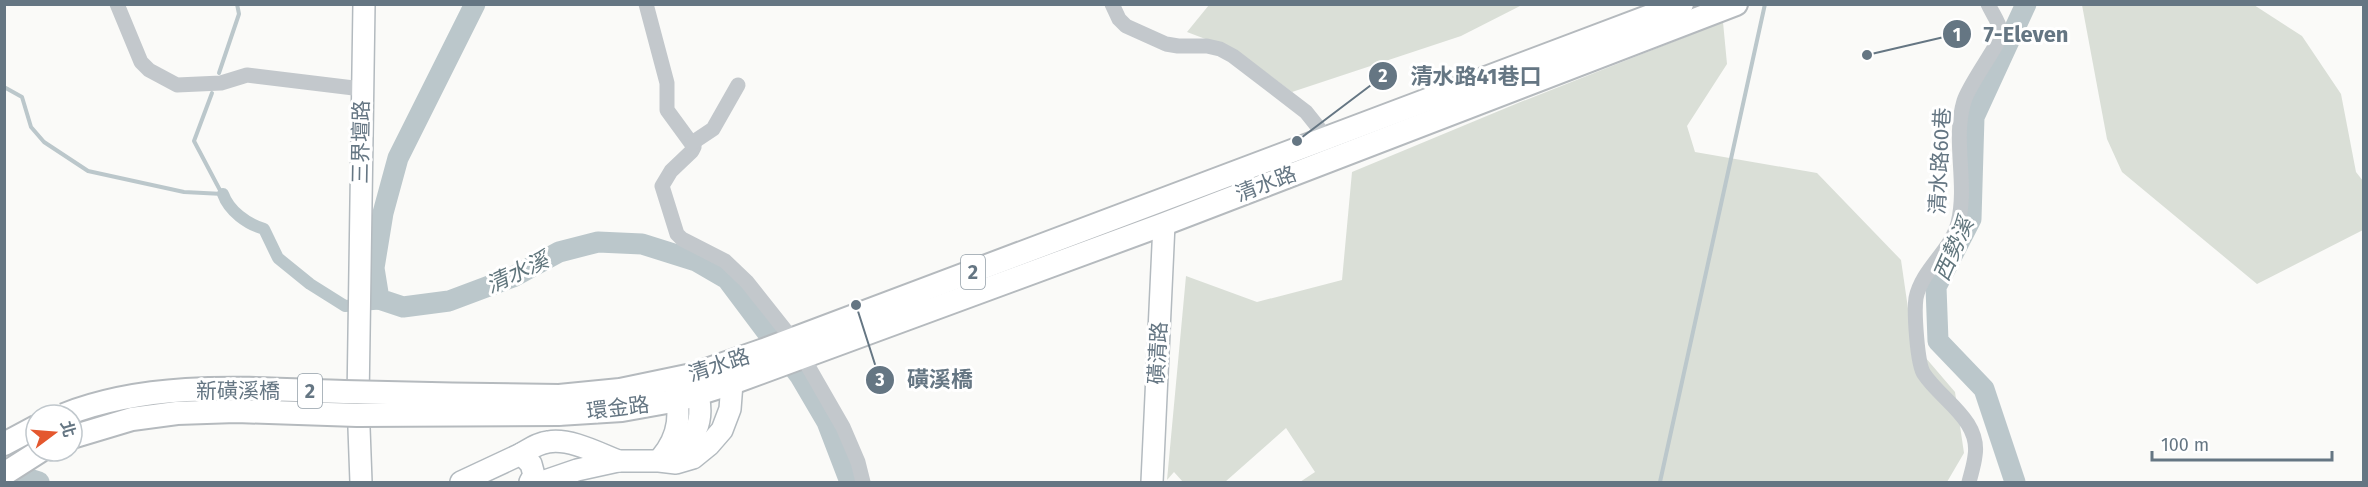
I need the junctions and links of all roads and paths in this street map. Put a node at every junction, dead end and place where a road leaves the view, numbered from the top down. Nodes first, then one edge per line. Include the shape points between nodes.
1 (117, 4) edge
2 (364, 4) edge
3 (646, 4) edge
4 (1112, 4) edge
5 (1682, 4) edge
6 (1736, 4) edge
7 (1988, 4) edge
8 (738, 85) dead end
9 (362, 89) junction
10 (692, 143) junction
11 (1326, 150) junction
12 (1161, 213) junction
13 (786, 353) junction
14 (732, 383) junction
15 (686, 387) junction
16 (559, 405) junction
17 (84, 408) edge
18 (24, 433) edge
19 (84, 433) edge
20 (4, 444) edge
21 (521, 454) junction
22 (24, 461) edge
23 (618, 461) junction
24 (659, 461) junction
25 (4, 474) edge
26 (361, 483) edge
27 (461, 483) edge
28 (530, 483) edge
29 (543, 483) edge
30 (864, 483) edge
31 (1152, 483) edge
32 (1969, 483) edge

1 - 9 street via 141,62 177,85 221,83 247,75
2 - 9 street, 三界壇路
3 - 10 street via 667,83 667,110
4 - 11 street via 1126,26 1166,44 1207,46 1233,56 1306,112 1318,128
5 - 11 main road, 清水路 / 2
6 - 11 main road, 清水路 / 2
7 - 32 street, 清水路60巷 via 2001,30 2000,38 1975,75 1964,100 1958,141 1958,224 1916,297 1922,372 1963,417 1973,435 1976,455
8 - 10 street via 712,129
9 - 26 street, 三界壇路
10 - 13 street via 692,151 662,186 676,234 725,261 747,282
11 - 12 main road, 清水路 / 2
12 - 13 main road, 清水路 / 2
12 - 31 street, 磺清路
13 - 14 main road, 清水路 / 2
13 - 15 main road, 清水路 / 2
13 - 30 street via 843,427
14 - 15 main road, 清水路 / 2
14 - 24 street, 清水路 via 727,418 709,445 693,458 676,463
15 - 16 main road, 環金路 / 2 via 622,410
15 - 24 street via 678,429
16 - 17 main road, 新磺溪橋 / 2, bridge via 196,390 126,398
16 - 19 main road, 新磺溪橋 / 2, bridge via 357,415 177,413 132,419
18 - 20 main road
21 - 23 street, 清水路 via 550,441 576,445
21 - 27 street, 清水路
21 - 28 street via 531,464 534,475
22 - 25 main road
23 - 24 street, 清水路
23 - 29 street, 清水路

